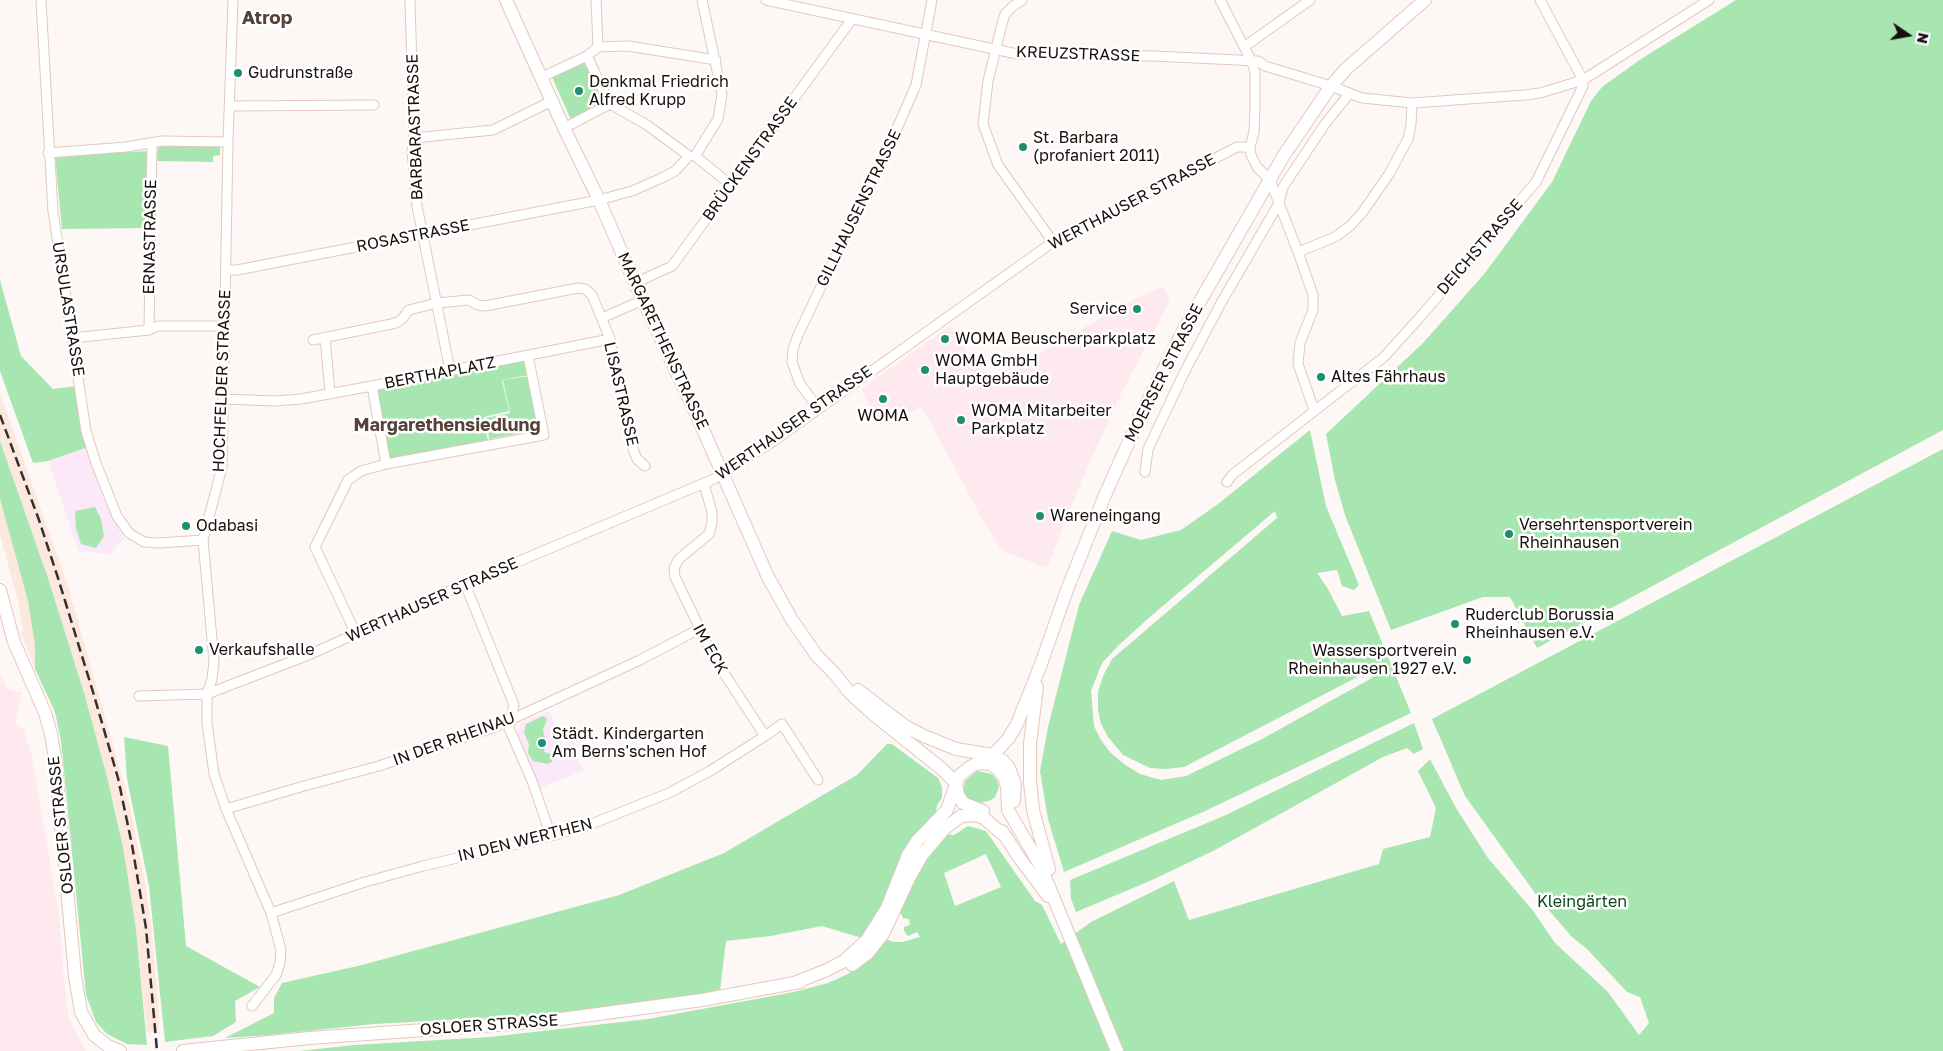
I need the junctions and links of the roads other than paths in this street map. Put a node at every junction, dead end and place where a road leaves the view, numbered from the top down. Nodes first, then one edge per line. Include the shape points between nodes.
1 (41, 0) edge
2 (233, 0) edge
3 (410, 0) edge
4 (506, 0) edge
5 (596, 0) edge
6 (702, 0) edge
7 (766, 0) edge
8 (932, 0) edge
9 (1022, 0) edge
10 (1220, 0) edge
11 (1310, 0) edge
12 (1426, 0) edge
13 (1540, 0) edge
14 (1709, 0) edge
15 (852, 19) junction
16 (926, 35) junction
17 (598, 47) junction
18 (1244, 47) junction
19 (995, 49) junction
20 (587, 56) junction
21 (716, 60) junction
22 (1252, 62) junction
23 (542, 77) junction
24 (1583, 80) junction
25 (1334, 87) junction
26 (1349, 94) junction
27 (552, 101) junction
28 (1412, 103) junction
29 (610, 104) junction
30 (374, 105) dead end
31 (230, 106) junction
32 (564, 128) junction
33 (414, 138) junction
34 (228, 142) junction
35 (152, 143) junction
36 (1250, 147) junction
37 (48, 153) junction
38 (692, 156) junction
39 (1270, 180) junction
40 (731, 185) junction
41 (599, 200) junction
42 (1279, 203) junction
43 (424, 235) junction
44 (1053, 242) junction
45 (1298, 252) junction
46 (226, 270) junction
47 (635, 283) junction
48 (643, 300) junction
49 (437, 303) junction
50 (602, 318) junction
51 (225, 326) junction
52 (149, 330) junction
53 (325, 337) junction
54 (72, 338) junction
55 (610, 339) junction
56 (313, 340) dead end
57 (528, 356) junction
58 (450, 370) junction
59 (372, 386) junction
60 (330, 393) junction
61 (224, 400) junction
62 (818, 408) junction
63 (1314, 410) junction
64 (386, 464) junction
65 (645, 466) dead end
66 (1144, 472) dead end
67 (723, 475) junction
68 (1227, 482) dead end
69 (704, 484) junction
70 (203, 540) junction
71 (464, 584) junction
72 (0, 590) edge
73 (699, 629) junction
74 (356, 634) junction
75 (1041, 664) junction
76 (834, 673) junction
77 (207, 694) junction
78 (139, 696) dead end
79 (512, 718) junction
80 (765, 736) junction
81 (993, 755) junction
82 (978, 763) junction
83 (818, 780) dead end
84 (955, 782) junction
85 (226, 809) junction
86 (1014, 822) junction
87 (551, 836) junction
88 (1006, 837) junction
89 (271, 913) junction
90 (1061, 914) junction
91 (794, 983) junction
92 (252, 1006) dead end
93 (120, 1051) edge
94 (183, 1051) edge
95 (1117, 1051) edge

1 - 37 street, URSULASTRASSE
2 - 31 street, HOCHFELDER STRASSE
3 - 33 street, BARBARASTRASSE
4 - 23 main road, MARGARETHENSTRASSE
5 - 17 street
6 - 21 street, ROSASTRASSE
7 - 15 street, KREUZSTRASSE
8 - 16 street, GILLHAUSENSTRASSE
9 - 19 street via 1006,14
10 - 18 street
11 - 18 street
12 - 25 main road, MOERSER STRASSE via 1382,39 1352,74
13 - 24 street
14 - 24 street
15 - 16 street, KREUZSTRASSE
15 - 40 street, BRÜCKENSTRASSE
16 - 19 street, KREUZSTRASSE
16 - 62 street, GILLHAUSENSTRASSE via 912,94 793,349 792,362 800,384
17 - 20 street
17 - 21 street via 628,46
18 - 22 street
19 - 22 street, KREUZSTRASSE via 1017,54 1154,56
19 - 44 street via 983,124 998,165
20 - 23 street
20 - 29 street
21 - 38 street, ROSASTRASSE via 722,94 718,119
22 - 25 street, KREUZSTRASSE
22 - 36 street via 1255,108
23 - 27 main road, MARGARETHENSTRASSE
24 - 28 street via 1540,93
24 - 63 street, DEICHSTRASSE via 1583,86 1536,182 1384,357
25 - 26 street
25 - 39 main road, MOERSER STRASSE
26 - 28 street
26 - 42 street via 1324,124 1283,187
27 - 32 main road, MARGARETHENSTRASSE
27 - 33 street via 493,130
28 - 45 street via 1408,139 1389,174 1362,212 1335,237
29 - 32 street
29 - 38 street
30 - 31 street
31 - 34 street, HOCHFELDER STRASSE
32 - 41 main road, MARGARETHENSTRASSE
33 - 43 street, BARBARASTRASSE via 412,150 417,206
34 - 35 street
34 - 46 street, HOCHFELDER STRASSE
35 - 37 street
35 - 52 street, ERNASTRASSE
36 - 39 street via 1257,167
36 - 44 street, WERTHAUSER STRASSE via 1237,147
37 - 54 street, URSULASTRASSE via 52,211
38 - 40 street
38 - 41 street, ROSASTRASSE via 664,177 632,191
39 - 42 street
39 - 75 main road, MOERSER STRASSE via 1183,330 1139,418 1104,496
40 - 47 street, BRÜCKENSTRASSE via 672,266
41 - 43 street, ROSASTRASSE
41 - 47 main road, MARGARETHENSTRASSE
42 - 45 street
42 - 66 street via 1184,373 1148,449
43 - 46 street, ROSASTRASSE
43 - 49 street, BARBARASTRASSE
44 - 62 street, WERTHAUSER STRASSE
45 - 63 street via 1313,295 1313,310 1300,343 1298,364
46 - 51 street, HOCHFELDER STRASSE
47 - 48 main road, MARGARETHENSTRASSE
48 - 50 street
48 - 67 main road, MARGARETHENSTRASSE
49 - 50 street, LISASTRASSE via 469,300 485,306 578,288 592,295
49 - 53 street, LISASTRASSE via 409,310 396,323
49 - 58 street, BARBARASTRASSE
50 - 55 street, LISASTRASSE
51 - 52 street via 158,326
51 - 61 street, HOCHFELDER STRASSE
52 - 54 street
53 - 56 street, LISASTRASSE
53 - 60 street
54 - 70 street, URSULASTRASSE via 86,431 118,516 129,533 144,542
55 - 57 street, BERTHAPLATZ
55 - 65 street, LISASTRASSE via 634,452
57 - 58 street, BERTHAPLATZ
57 - 64 street via 544,435
58 - 59 street, BERTHAPLATZ
59 - 60 street
59 - 64 street, BERTHAPLATZ
60 - 61 street via 275,401
61 - 70 street, HOCHFELDER STRASSE via 222,467
62 - 67 street, WERTHAUSER STRASSE
63 - 68 street, DEICHSTRASSE via 1232,474
64 - 74 street via 361,471 348,480 315,547
67 - 69 street, WERTHAUSER STRASSE
67 - 76 main road, MARGARETHENSTRASSE via 787,612 817,656
69 - 71 street, WERTHAUSER STRASSE
69 - 73 street, IM ECK via 712,512 709,534 679,559 674,568
70 - 77 street, HOCHFELDER STRASSE via 214,661
71 - 74 street, WERTHAUSER STRASSE
71 - 79 street via 514,705
72 - 93 main road, OSLOER STRASSE via 11,635 49,725 79,1004 94,1035
73 - 79 street, IN DER RHEINAU via 640,660
73 - 80 street, IM ECK
74 - 77 street, WERTHAUSER STRASSE
75 - 81 main road, MOERSER STRASSE via 1017,724
75 - 90 main road, MOERSER STRASSE via 1030,744 1030,782 1033,810
76 - 81 main road, MARGARETHENSTRASSE via 905,726 924,736 956,749
76 - 84 main road, MARGARETHENSTRASSE via 873,714
77 - 78 street, WERTHAUSER STRASSE
77 - 85 street, HOCHFELDER STRASSE via 207,723 214,774
79 - 85 street, IN DER RHEINAU via 440,747
79 - 87 street via 509,728
80 - 83 street via 782,724
80 - 87 street, IN DEN WERTHEN via 669,793 589,825
81 - 82 main road
81 - 86 main road via 1009,768 1015,784
82 - 84 main road via 963,772
82 - 86 main road via 990,764 1004,776 1008,810
84 - 88 main road via 963,803 993,817
84 - 91 main road, OSLOER STRASSE via 947,810 908,855 887,908 867,940 844,961
85 - 89 street, HOCHFELDER STRASSE
86 - 90 main road via 1040,865
87 - 89 street, IN DEN WERTHEN via 365,882
88 - 90 main road
88 - 91 main road, OSLOER STRASSE via 977,815 961,816 922,855 883,934 867,954 837,974
89 - 92 street, HOCHFELDER STRASSE via 281,950 280,963 276,975
90 - 95 main road
91 - 94 main road, OSLOER STRASSE via 702,1000 539,1022 309,1038

